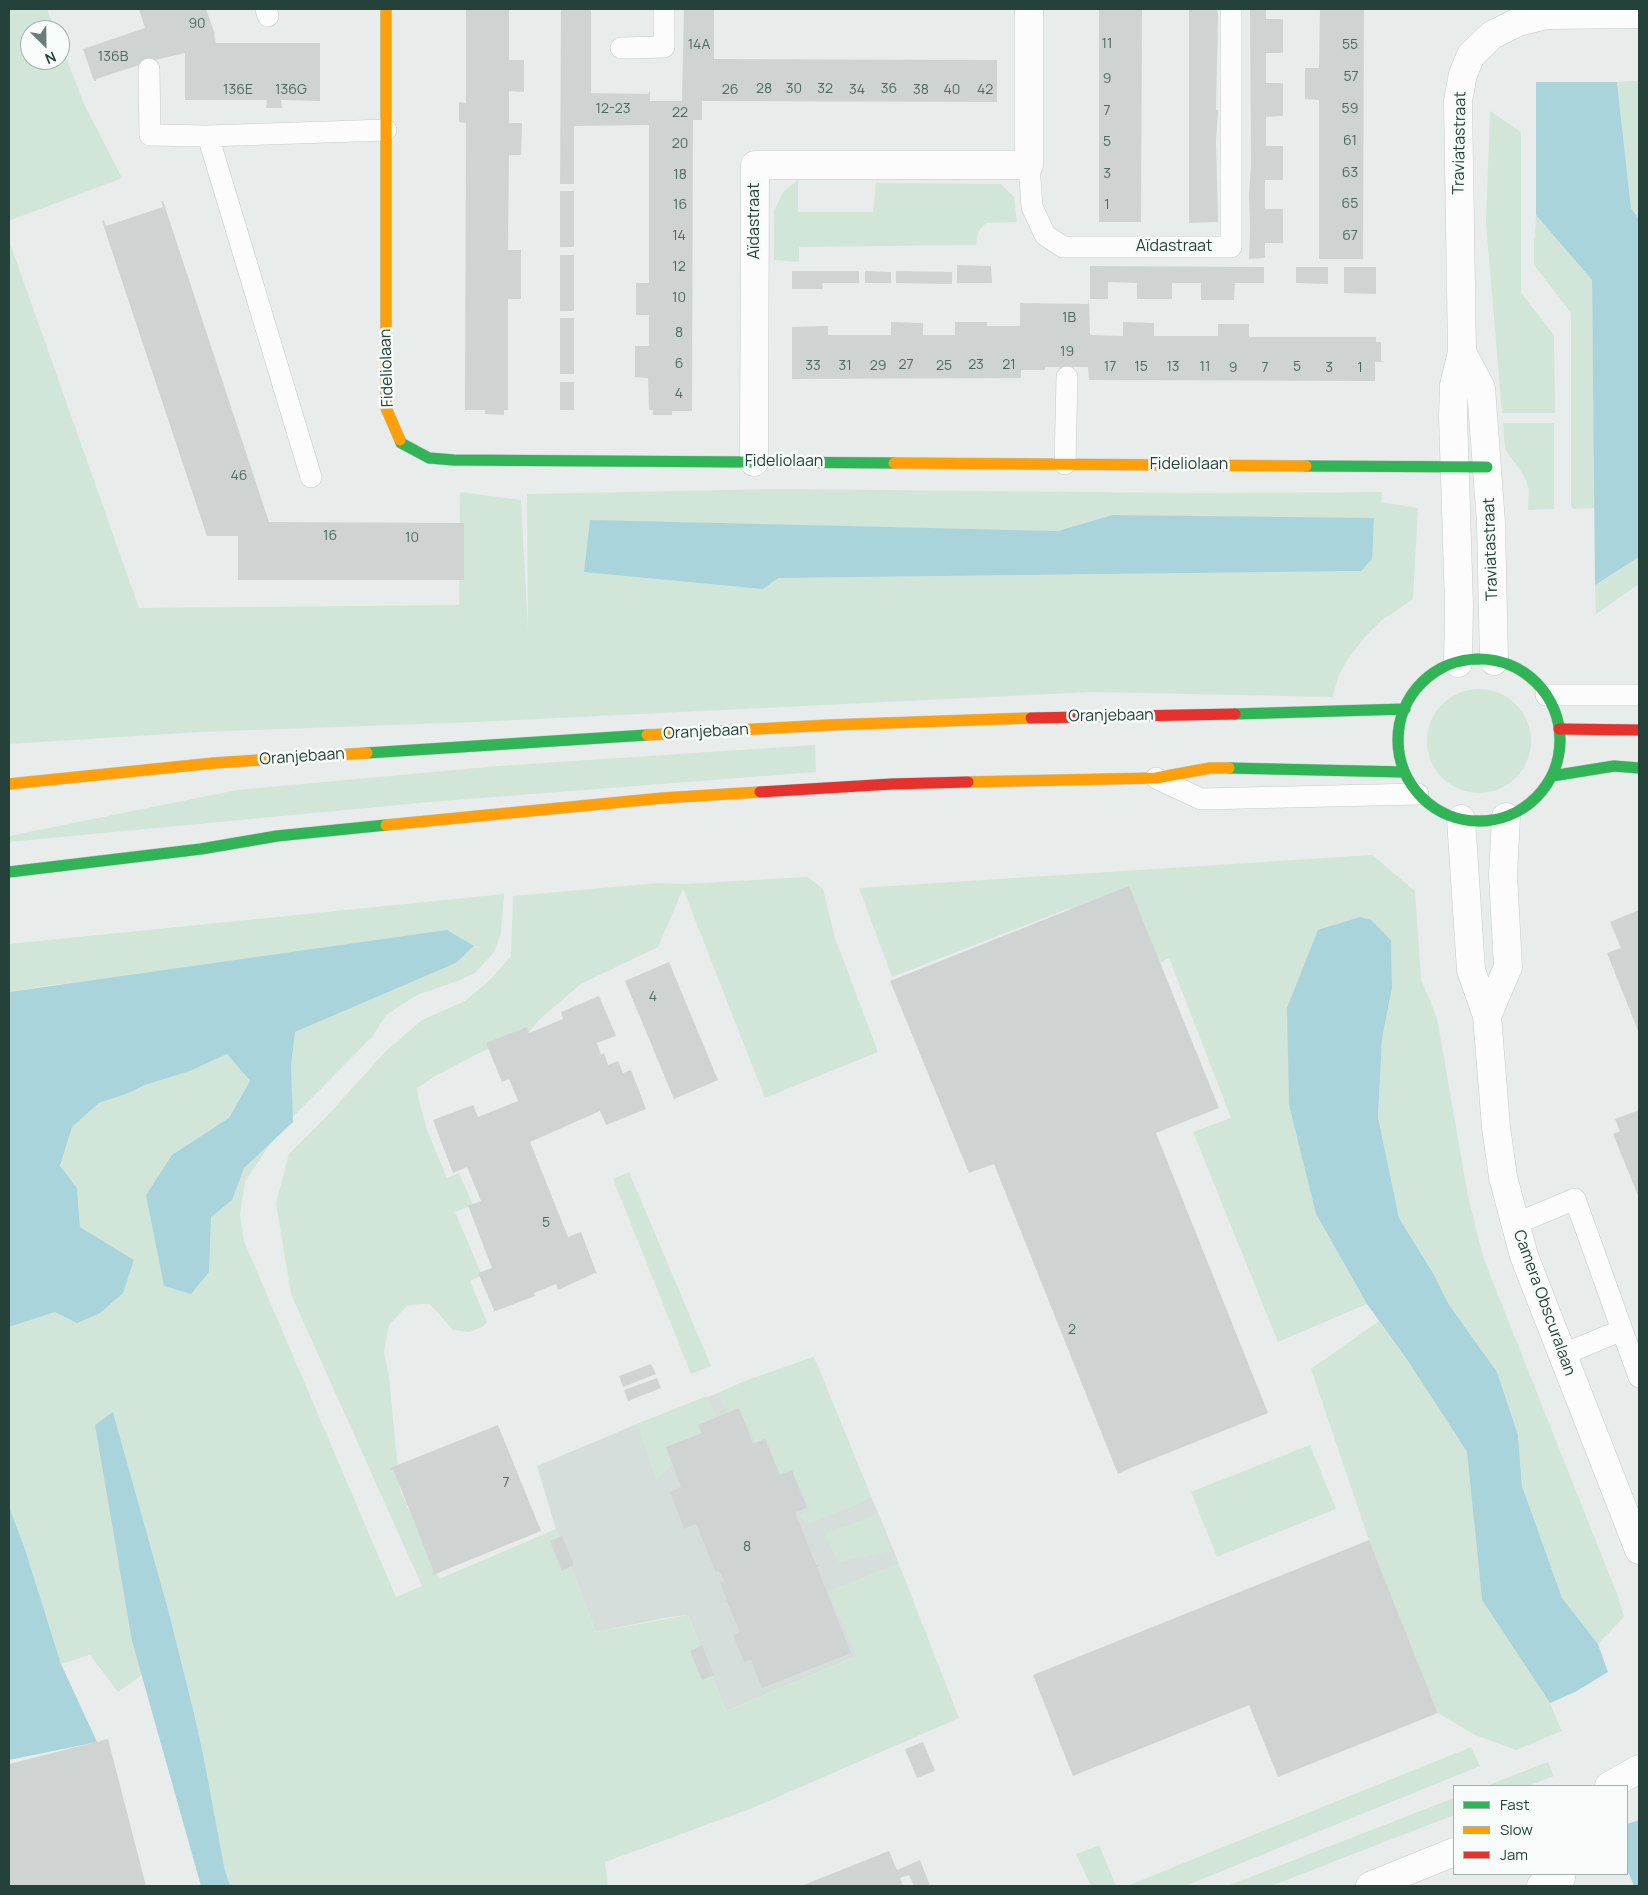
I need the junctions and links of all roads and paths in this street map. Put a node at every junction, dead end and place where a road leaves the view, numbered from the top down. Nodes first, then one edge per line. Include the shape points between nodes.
1 (386, 9) edge
2 (664, 9) edge
3 (1029, 9) edge
4 (1232, 9) edge
5 (1639, 14) edge
6 (622, 48) dead end
7 (149, 69) dead end
8 (386, 130) junction
9 (208, 136) junction
10 (1029, 165) junction
11 (1462, 352) junction
12 (1066, 377) dead end
13 (754, 462) junction
14 (1065, 464) junction
15 (1487, 467) junction
16 (1455, 468) junction
17 (311, 477) dead end
18 (1494, 661) junction
19 (1458, 663) junction
20 (1546, 695) junction
21 (1639, 695) edge
22 (1405, 709) junction
23 (1559, 729) junction
24 (1639, 730) edge
25 (1639, 768) edge
26 (1404, 772) junction
27 (1552, 776) junction
28 (1156, 778) junction
29 (9, 784) edge
30 (1418, 794) junction
31 (1506, 817) junction
32 (1461, 819) junction
33 (9, 872) edge
34 (1487, 1016) junction
35 (1515, 1224) junction
36 (1622, 1330) junction
37 (1562, 1355) junction
38 (1639, 1378) edge
39 (1638, 1545) edge
40 (1639, 1769) edge
41 (1611, 1785) edge
42 (1453, 1852) edge
43 (1560, 1875) edge
44 (1370, 1886) edge
45 (1541, 1886) edge

1 - 8 main road, Fideliolaan
2 - 6 lane via 664,47
3 - 10 street, Aïdastraat
4 - 10 lane, Aïdastraat via 1231,247 1063,247 1045,235 1032,207
5 - 11 street, Traviatastraat via 1547,15 1518,22 1492,35 1471,55 1463,74 1458,101
7 - 9 lane via 150,135
8 - 9 lane
8 - 13 main road, Fideliolaan via 386,408 401,443 429,458 454,460
9 - 17 lane
10 - 13 street, Aïdastraat via 755,165
11 - 15 street, Traviatastraat via 1481,388
11 - 16 street, Traviatastraat via 1454,385
12 - 14 lane
13 - 14 main road, Fideliolaan
14 - 16 main road, Fideliolaan
15 - 16 main road, Fideliolaan
15 - 18 street, Traviatastraat via 1492,523
16 - 19 street, Traviatastraat
18 - 19 main road
18 - 20 main road via 1514,667 1532,679
19 - 22 main road via 1420,684
20 - 21 lane
20 - 23 main road via 1555,711
22 - 26 main road via 1398,740
22 - 29 main road, Oranjebaan via 859,724 589,738 214,762
23 - 24 main road
23 - 27 main road via 1560,745
25 - 27 main road via 1614,766
26 - 28 main road via 1210,768
26 - 30 main road
27 - 31 main road via 1540,793
28 - 30 lane via 1201,799
28 - 33 main road via 892,784 663,798 277,836 201,849
30 - 32 main road via 1431,806
31 - 32 main road via 1491,821
31 - 34 street, Camera Obscuralaan via 1502,874 1508,968
32 - 34 street, Camera Obscuralaan via 1471,970
34 - 35 street, Camera Obscuralaan via 1496,1127 1503,1177
35 - 36 lane via 1575,1199
35 - 37 street, Camera Obscuralaan
36 - 37 lane
36 - 38 lane
37 - 39 street, Camera Obscuralaan
40 - 41 street
42 - 44 street
43 - 45 street via 1561,1878

